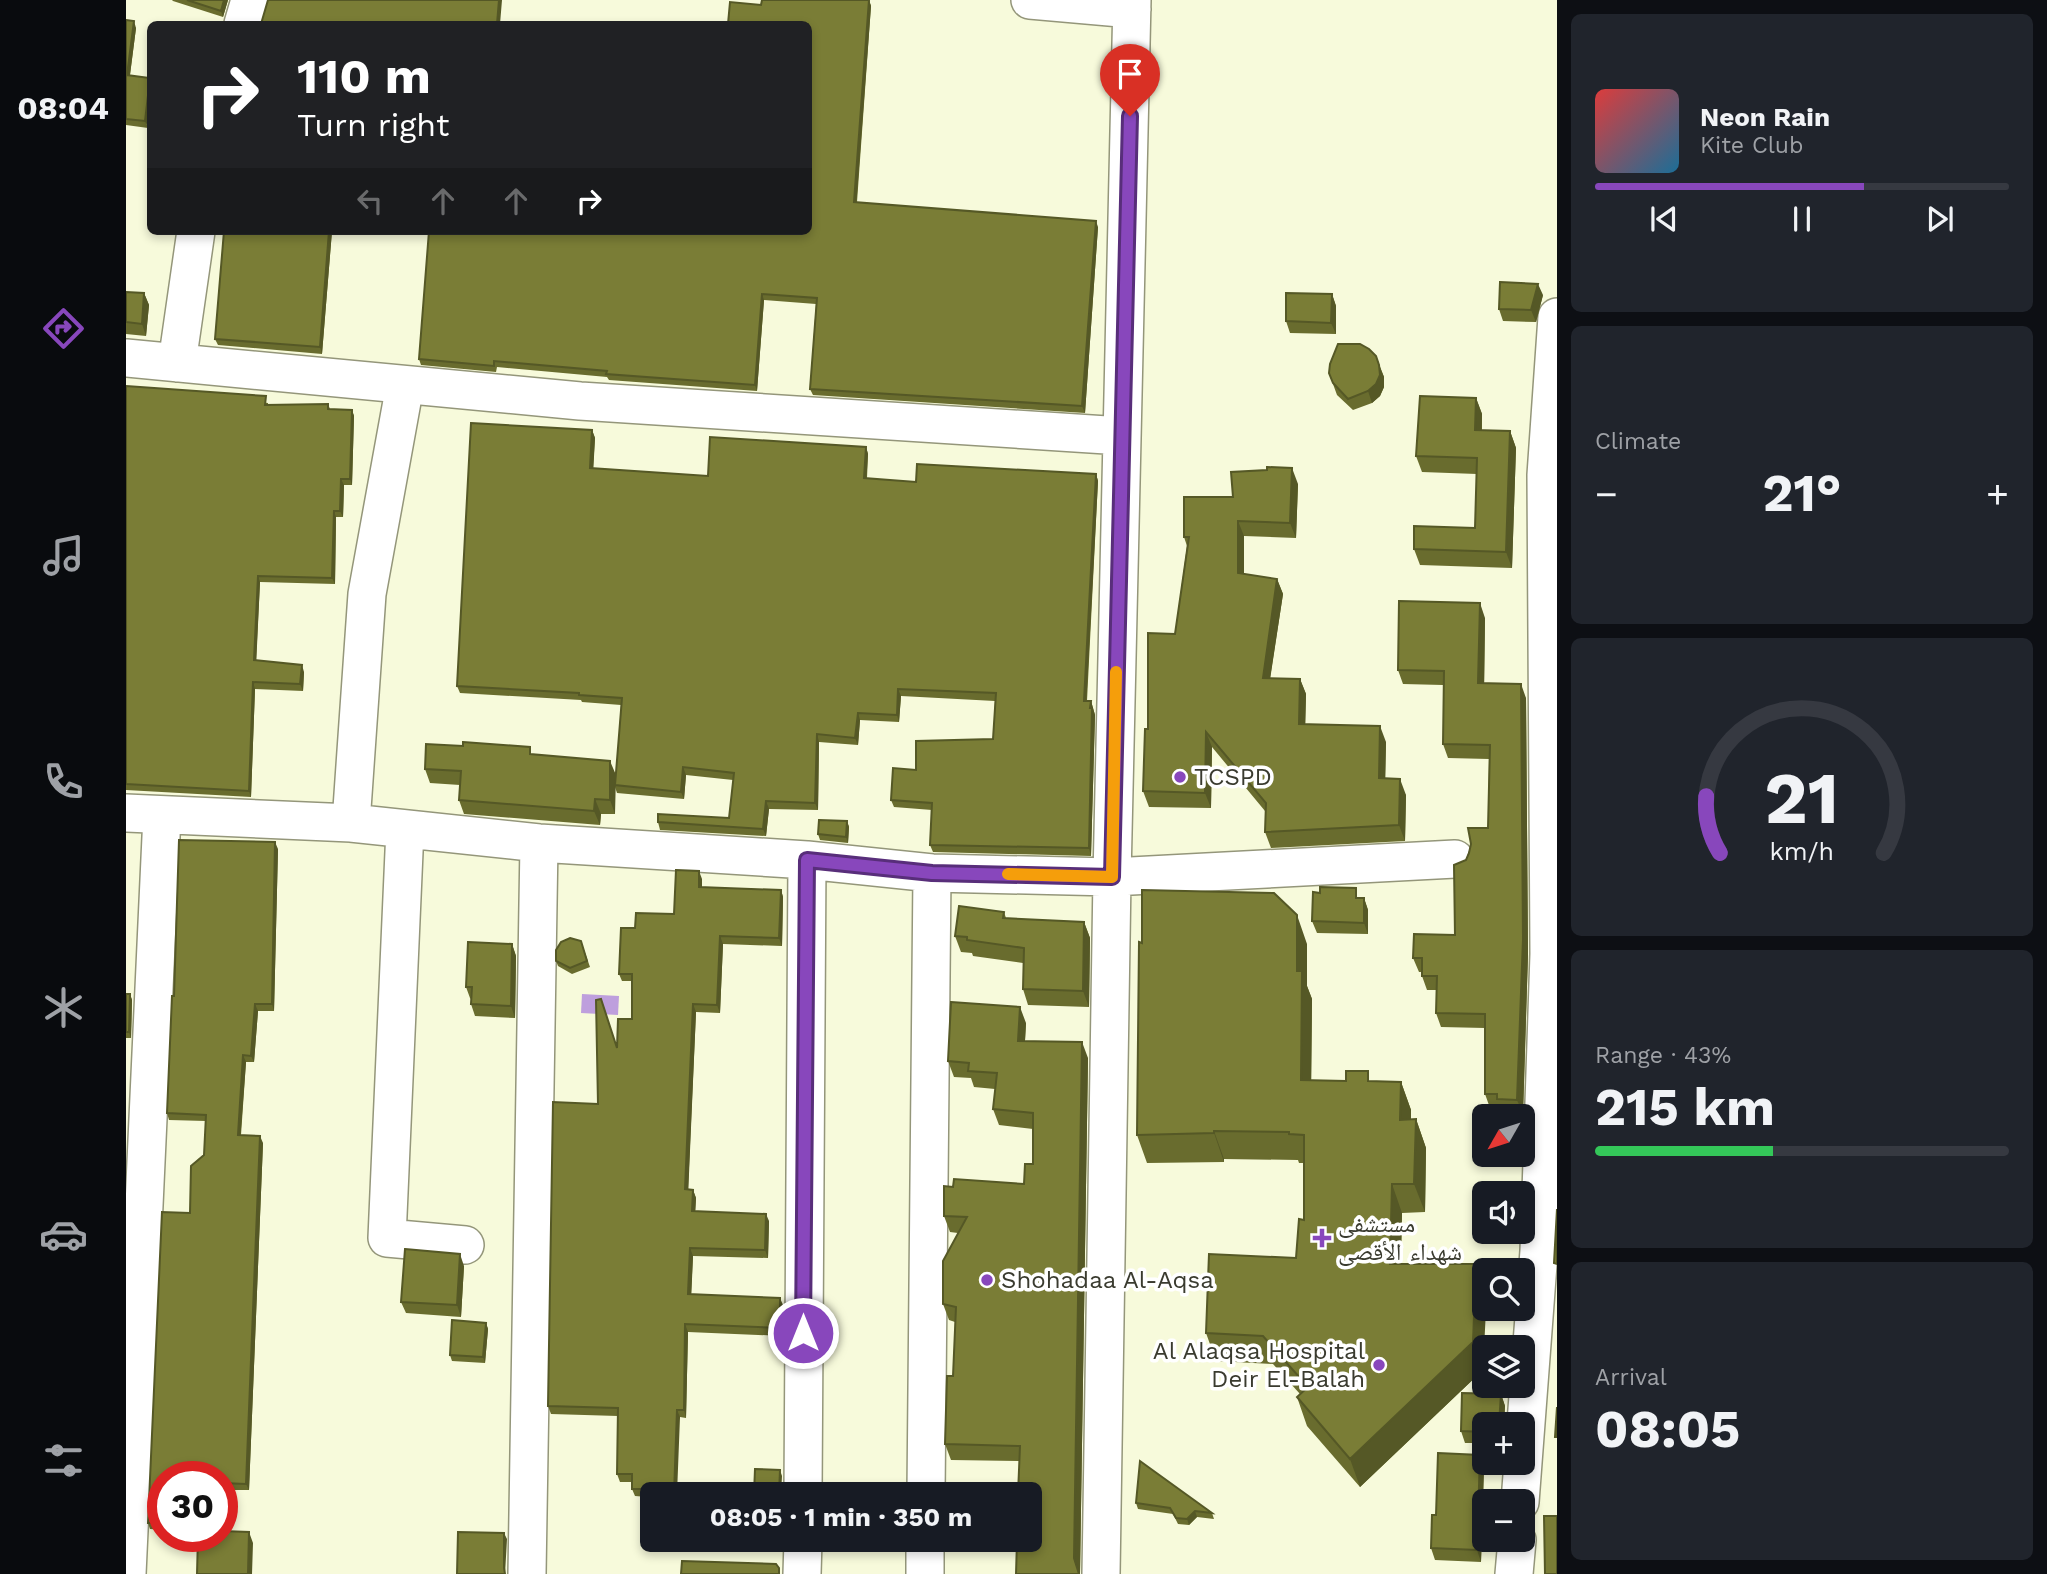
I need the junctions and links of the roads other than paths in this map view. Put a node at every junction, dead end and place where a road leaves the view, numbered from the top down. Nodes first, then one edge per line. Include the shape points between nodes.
1 (250, 0) edge
2 (1030, 0) edge
3 (1132, 4) edge
4 (244, 21) edge
5 (195, 235) edge
6 (1557, 317) edge
7 (126, 358) edge
8 (177, 363) junction
9 (405, 384) junction
10 (1122, 436) junction
11 (126, 813) edge
12 (162, 815) junction
13 (351, 823) junction
14 (405, 829) junction
15 (539, 843) junction
16 (1455, 859) dead end
17 (807, 860) junction
18 (932, 873) junction
19 (1112, 877) junction
20 (1553, 952) edge
21 (465, 1245) dead end
22 (803, 1482) edge
23 (926, 1482) edge
24 (1521, 1489) edge
25 (803, 1552) edge
26 (925, 1552) edge
27 (1516, 1552) edge
28 (127, 1574) edge
29 (527, 1574) edge
30 (802, 1574) edge
31 (925, 1574) edge
32 (1101, 1574) edge
33 (1514, 1574) edge

1 - 4 street
2 - 3 street
3 - 10 street
5 - 8 street
6 - 20 street via 1546,475
7 - 8 street
8 - 9 street
9 - 10 street via 580,401
9 - 13 street via 367,594
10 - 19 street
11 - 12 street
12 - 13 street
12 - 28 street
13 - 14 street
14 - 15 street
14 - 21 street via 387,1238
15 - 17 street
15 - 29 street
16 - 19 street
17 - 18 street
17 - 22 street
18 - 19 street
18 - 23 street
19 - 32 street
20 - 24 street via 1539,1251
25 - 30 street
26 - 31 street
27 - 33 street

